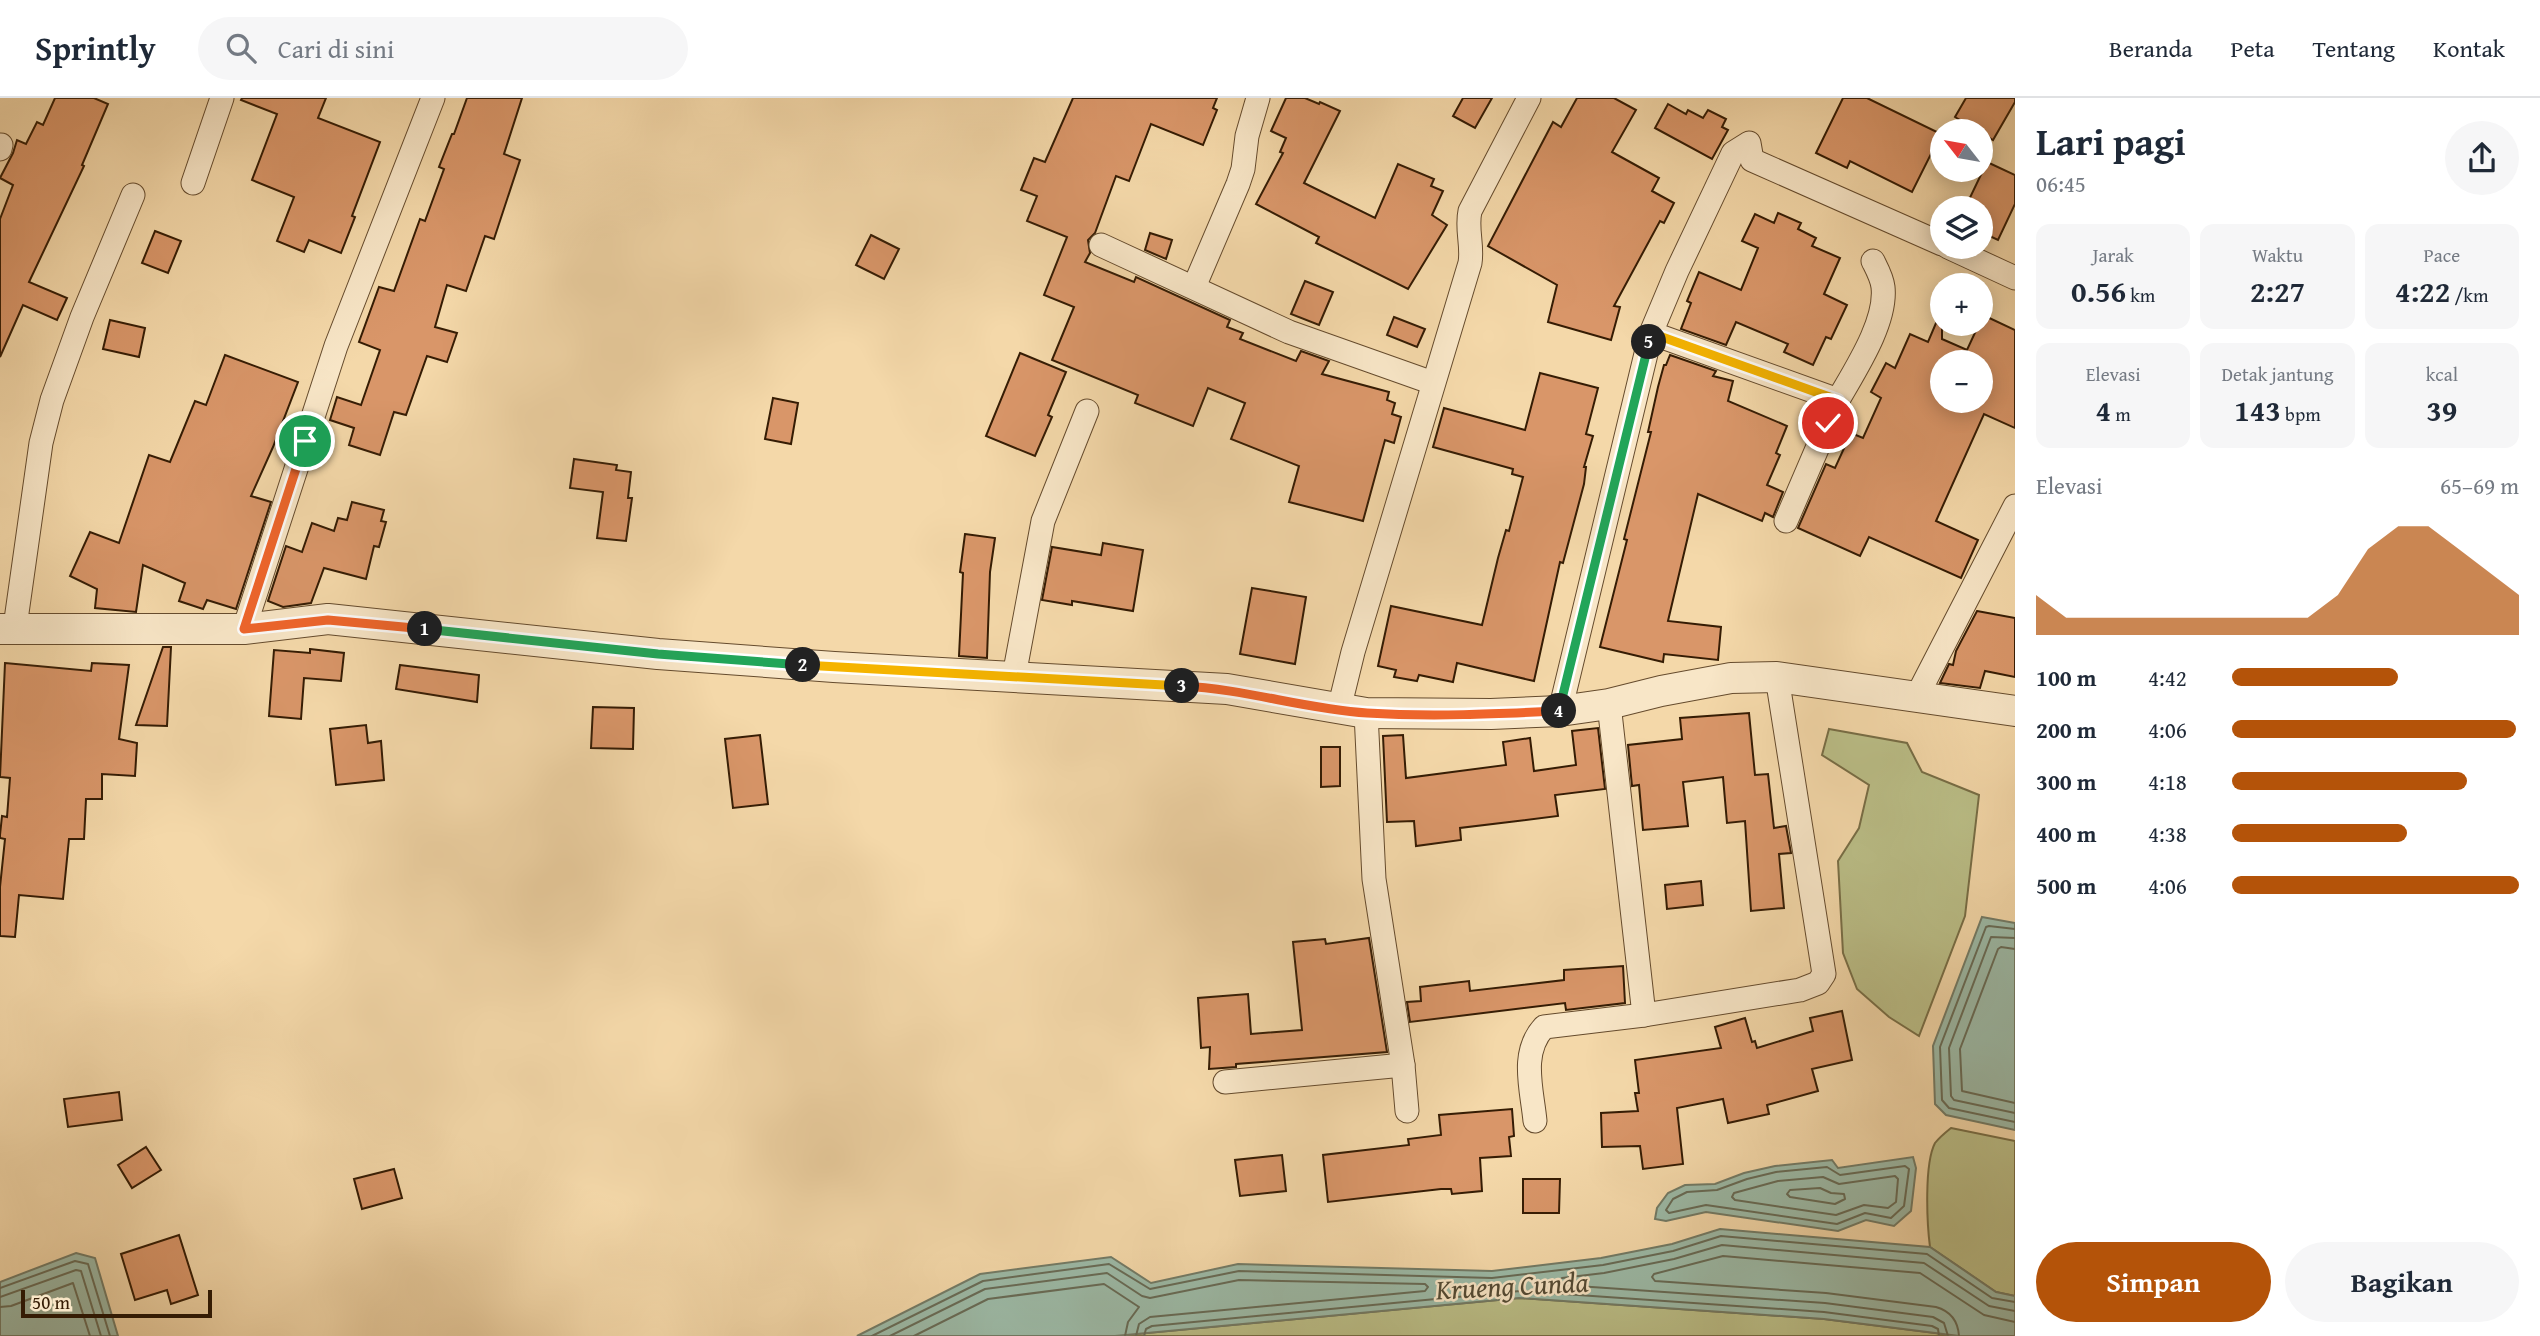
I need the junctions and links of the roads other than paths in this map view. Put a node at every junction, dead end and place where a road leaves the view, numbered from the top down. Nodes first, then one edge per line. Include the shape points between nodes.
1 (222, 98) edge
2 (433, 98) edge
3 (1258, 98) edge
4 (1529, 98) edge
5 (192, 183) dead end
6 (133, 195) dead end
7 (1930, 239) edge
8 (1101, 245) dead end
9 (1974, 259) edge
10 (1873, 261) dead end
11 (2015, 278) edge
12 (1194, 287) junction
13 (1651, 333) junction
14 (1433, 383) junction
15 (1838, 400) junction
16 (1087, 411) dead end
17 (2015, 506) edge
18 (1786, 521) dead end
19 (8, 628) edge
20 (244, 629) junction
21 (1014, 676) junction
22 (1777, 677) junction
23 (1917, 696) junction
24 (1609, 704) junction
25 (1353, 711) junction
26 (1560, 711) junction
27 (2015, 711) edge
28 (1644, 1015) junction
29 (1403, 1065) junction
30 (1225, 1082) dead end
31 (1407, 1111) dead end
32 (1535, 1121) dead end

1 - 5 street
2 - 20 street via 336,346
3 - 12 street via 1238,184
4 - 14 street via 1470,211 1470,263
6 - 19 street via 52,400
7 - 13 street via 1752,160 1749,143 1728,161
8 - 12 street
9 - 11 street
10 - 15 street via 1883,288 1881,307 1863,356
12 - 14 street via 1289,332
13 - 15 street
13 - 26 street
14 - 25 street via 1353,652
15 - 18 street
16 - 21 street via 1043,521
17 - 23 street
19 - 20 street
20 - 21 street via 328,620 658,654
21 - 25 street via 1227,689
22 - 23 street
22 - 24 street via 1731,678
22 - 28 street via 1824,974 1818,983 1800,990
23 - 27 street
24 - 26 street
24 - 28 street
25 - 26 street
25 - 29 street
28 - 32 street via 1544,1027 1529,1054
29 - 30 street
29 - 31 street

